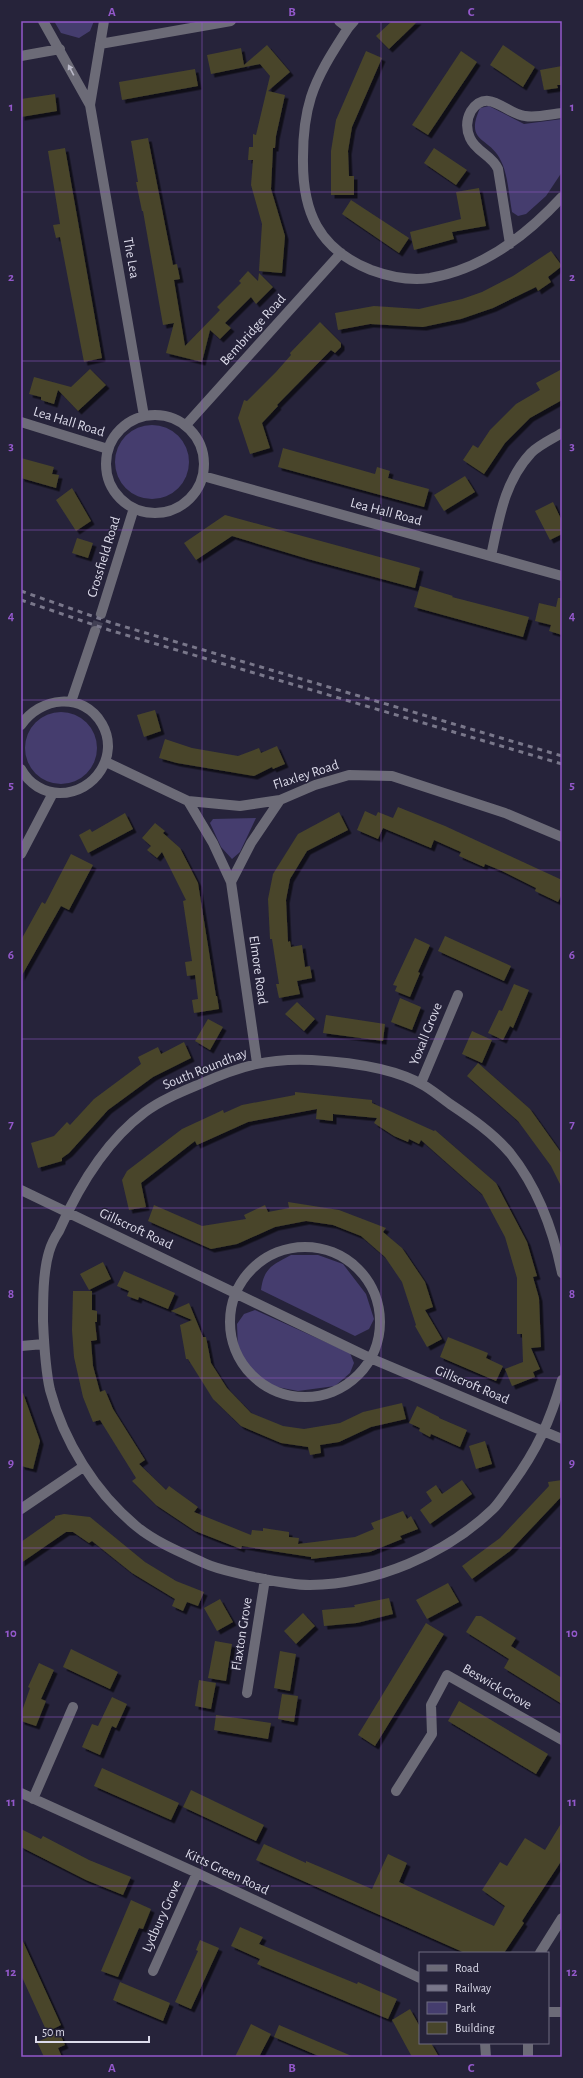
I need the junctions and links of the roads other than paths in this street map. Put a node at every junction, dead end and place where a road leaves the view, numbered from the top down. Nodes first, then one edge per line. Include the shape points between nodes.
1 (43, 21) edge
2 (104, 21) edge
3 (231, 21) edge
4 (339, 21) edge
5 (350, 24) edge
6 (100, 44) junction
7 (60, 49) junction
8 (21, 56) edge
9 (90, 105) junction
10 (562, 112) edge
11 (562, 197) edge
12 (510, 244) junction
13 (341, 253) junction
14 (144, 416) junction
15 (21, 422) edge
16 (186, 425) junction
17 (562, 433) edge
18 (108, 448) junction
19 (203, 476) junction
20 (134, 508) junction
21 (491, 556) junction
22 (562, 576) edge
23 (101, 614) tunnel mouth
24 (95, 630) tunnel mouth
25 (71, 702) junction
26 (21, 726) edge
27 (106, 762) junction
28 (21, 769) edge
29 (53, 793) junction
30 (280, 800) junction
31 (188, 801) junction
32 (562, 837) edge
33 (21, 854) edge
34 (231, 882) junction
35 (458, 995) dead end
36 (257, 1063) junction
37 (421, 1083) junction
38 (21, 1190) edge
39 (67, 1212) junction
40 (562, 1273) edge
41 (239, 1293) junction
42 (44, 1344) junction
43 (21, 1346) edge
44 (370, 1358) junction
45 (562, 1380) edge
46 (545, 1431) junction
47 (562, 1439) edge
48 (83, 1467) junction
49 (21, 1509) edge
50 (265, 1579) junction
51 (247, 1693) dead end
52 (72, 1708) dead end
53 (562, 1740) edge
54 (396, 1790) dead end
55 (21, 1793) edge
56 (33, 1799) junction
57 (197, 1873) junction
58 (562, 1918) edge
59 (541, 1952) edge
60 (153, 1971) dead end
61 (419, 1978) edge
62 (549, 2012) edge
63 (562, 2012) edge
64 (485, 2044) edge
65 (528, 2044) edge
66 (486, 2057) edge
67 (528, 2057) edge

1 - 7 street, The Lea
2 - 6 street, The Lea
3 - 6 street
4 - 5 street
5 - 13 street via 324,67 311,98 306,116 303,152 307,206 319,231 328,243
6 - 9 street, The Lea
7 - 8 street
9 -> 7 street, The Lea
9 - 14 street, The Lea
10 - 12 street via 526,117 504,106 486,101 476,105 468,117 468,133 474,145 495,162 498,169
11 - 12 street via 523,235
12 - 13 street via 469,267 429,278 393,278 356,264
13 - 16 street, Bembridge Road
14 - 16 street via 159,415 173,418
14 - 18 street via 129,422 116,433
15 - 18 street, Lea Hall Road
16 - 19 street via 198,440 204,458
17 - 21 street via 532,452 515,475 505,496
18 - 20 street via 106,466 110,483 119,497
19 - 20 street via 195,492 183,504 167,511 150,512
19 - 21 street, Lea Hall Road
20 - 23 street, Crossfield Road
21 - 22 street, Lea Hall Road
24 - 25 street
25 - 26 street via 55,701 40,706 27,716
25 - 27 street via 88,710 102,724 108,743
27 - 29 street via 98,777 85,787 69,793
27 - 31 street, Flaxley Road
28 - 29 street via 37,787
29 - 33 street
30 - 31 street, Flaxley Road via 240,806
30 - 32 street, Flaxley Road via 315,785 349,775 392,776 504,813
30 - 34 street via 251,843
31 - 34 street, Elmore Road via 213,843
34 - 36 street, Elmore Road
35 - 37 street, Yoxall Grove
36 - 37 street, South Roundhay via 299,1060 369,1065
36 - 39 street, South Roundhay via 227,1072 184,1091 144,1113 119,1135
37 - 40 street, South Roundhay via 484,1128 509,1152 544,1209 555,1240
38 - 39 street, Gillscroft Road
39 - 41 street, Gillscroft Road
39 - 42 street, South Roundhay via 48,1252 42,1300
41 - 44 street, Gillscroft Road
41 - 44 street via 231,1320 232,1344 252,1377 269,1389 295,1397 316,1398 339,1390 357,1377
41 - 44 street via 254,1268 271,1253 310,1246 335,1251 347,1257 367,1277 378,1304 378,1336
42 - 43 street
42 - 48 street, South Roundhay via 50,1389 62,1423
44 - 46 street, Gillscroft Road
45 - 46 street
46 - 47 street, Gillscroft Road
46 - 50 street, South Roundhay via 524,1467 494,1508 459,1535 420,1559 352,1581 308,1585
48 - 49 street
48 - 50 street, South Roundhay via 138,1528 178,1551 216,1568
50 - 51 street, Flaxton Grove
52 - 56 street
53 - 54 street, Beswick Grove via 447,1675 431,1705 432,1734
55 - 56 street, Kitts Green Road
56 - 57 street, Kitts Green Road
57 - 60 street, Lydbury Grove
57 - 61 street, Kitts Green Road
58 - 59 street
62 - 63 street
64 - 66 street
65 - 67 street

